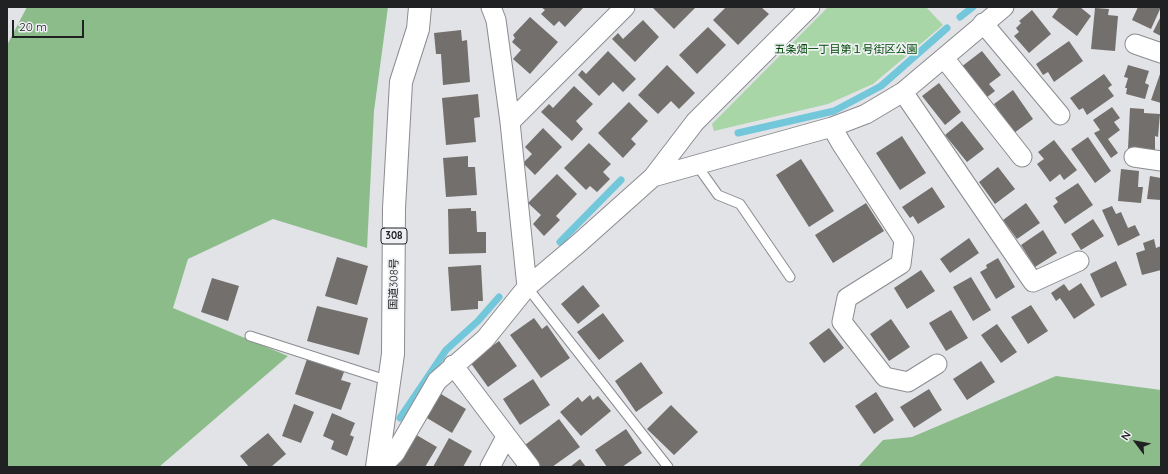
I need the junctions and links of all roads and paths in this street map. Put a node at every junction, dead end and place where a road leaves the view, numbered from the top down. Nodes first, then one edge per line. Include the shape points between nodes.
1 (420, 7) edge
2 (491, 7) edge
3 (625, 7) edge
4 (810, 7) edge
5 (1004, 7) edge
6 (983, 23) junction
7 (1135, 44) dead end
8 (1161, 53) edge
9 (944, 58) junction
10 (903, 92) junction
11 (1060, 115) dead end
12 (510, 122) junction
13 (832, 127) junction
14 (1022, 157) dead end
15 (1134, 157) dead end
16 (1161, 160) edge
17 (696, 164) junction
18 (653, 177) junction
19 (1079, 261) dead end
20 (790, 277) dead end
21 (527, 287) junction
22 (250, 336) dead end
23 (937, 364) dead end
24 (453, 366) junction
25 (389, 381) junction
26 (506, 437) junction
27 (377, 467) edge
28 (381, 467) edge
29 (490, 467) edge
30 (530, 467) edge
31 (668, 467) edge

1 - 25 highway, 国道308号 / 308 via 418,29 402,82 394,208 393,354
2 - 12 street via 496,20
3 - 12 street
4 - 18 street via 695,122
5 - 6 street
6 - 9 street
6 - 11 street
7 - 8 street
9 - 10 street
9 - 14 street
10 - 13 street via 866,114
10 - 19 street via 1033,282
12 - 21 street
13 - 17 street
13 - 23 street via 904,240 901,264 847,298 842,322 886,377 908,382
15 - 16 street
17 - 18 street
17 - 20 lane via 718,195 740,204
18 - 21 street
21 - 24 street via 485,338
21 - 31 lane
22 - 25 lane
24 - 26 street
24 - 28 street via 437,381 395,453
25 - 27 highway, 国道308号 / 308
26 - 29 street
26 - 30 street

